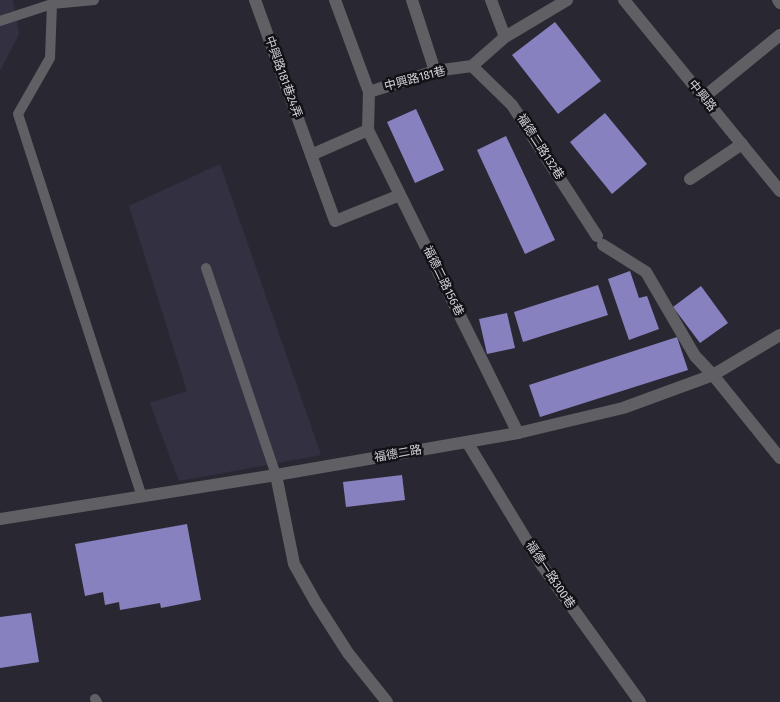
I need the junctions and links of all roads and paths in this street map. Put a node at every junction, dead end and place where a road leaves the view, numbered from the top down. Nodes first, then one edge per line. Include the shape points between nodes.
1 (94, 0) edge
2 (255, 0) edge
3 (335, 0) edge
4 (412, 0) edge
5 (491, 0) edge
6 (567, 0) edge
7 (624, 0) edge
8 (52, 4) junction
9 (0, 21) edge
10 (780, 34) edge
11 (505, 37) junction
12 (472, 66) junction
13 (435, 71) junction
14 (369, 92) junction
15 (704, 98) junction
16 (368, 130) junction
17 (742, 144) junction
18 (311, 155) junction
19 (690, 179) dead end
20 (780, 191) edge
21 (400, 195) junction
22 (206, 268) dead end
23 (780, 335) edge
24 (713, 375) junction
25 (518, 433) junction
26 (467, 442) junction
27 (780, 458) edge
28 (276, 475) junction
29 (142, 497) junction
30 (0, 519) edge
31 (386, 702) edge
32 (640, 702) edge

1 - 8 lane
2 - 18 street, 中興路181巷24弄
3 - 14 street
4 - 13 street
5 - 11 street
6 - 11 street
7 - 15 street, 中興路
8 - 9 lane
8 - 29 lane via 50,58 18,114
10 - 15 street
11 - 12 street
12 - 13 street, 中興路181巷
12 - 24 street, 福德二路132巷 via 512,105 600,240 646,272 695,356
13 - 14 street, 中興路181巷
14 - 16 street, 中興路181巷
15 - 17 street, 中興路
16 - 18 street
16 - 21 street, 福德二路156巷
17 - 19 street
17 - 20 street, 中興路
18 - 21 street, 中興路181巷24弄 via 335,221
21 - 25 street, 福德二路156巷
22 - 28 lane
23 - 24 street, 福德二路
24 - 25 street, 福德二路 via 623,408
24 - 27 street, 福德二路132巷
25 - 26 street, 福德二路
26 - 28 street, 福德二路
26 - 32 street, 福德一路300巷 via 541,564
28 - 29 street, 福德二路
28 - 31 street via 294,564 348,653
29 - 30 street, 福德二路

